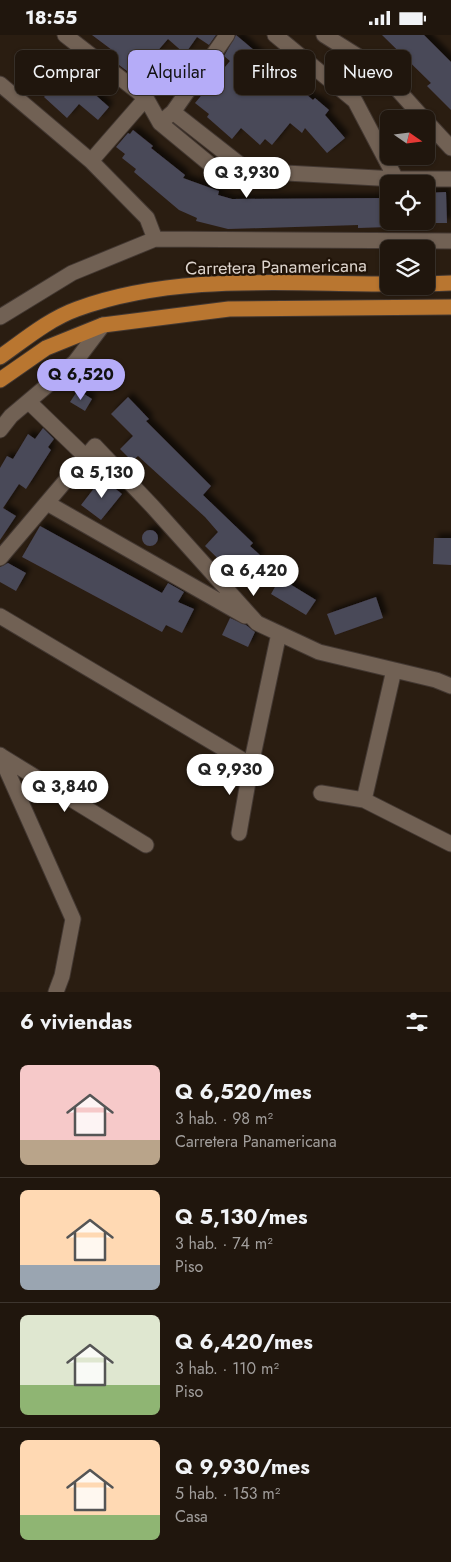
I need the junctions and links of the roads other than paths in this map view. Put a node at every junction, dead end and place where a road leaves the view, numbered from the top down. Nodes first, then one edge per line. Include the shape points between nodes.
1 (65, 35) edge
2 (227, 35) edge
3 (275, 35) edge
4 (324, 35) edge
5 (0, 84) edge
6 (146, 98) junction
7 (416, 110) edge
8 (173, 112) junction
9 (160, 123) junction
10 (435, 131) edge
11 (451, 149) edge
12 (91, 161) junction
13 (248, 171) junction
14 (394, 175) edge
15 (380, 178) edge
16 (435, 179) edge
17 (451, 179) edge
18 (154, 239) junction
19 (451, 241) edge
20 (451, 283) edge
21 (380, 284) edge
22 (435, 284) edge
23 (451, 307) edge
24 (0, 317) edge
25 (103, 325) junction
26 (0, 357) edge
27 (0, 380) edge
28 (29, 401) junction
29 (0, 430) edge
30 (86, 457) junction
31 (47, 503) junction
32 (0, 558) edge
33 (0, 616) edge
34 (257, 623) junction
35 (279, 633) junction
36 (394, 670) junction
37 (451, 687) edge
38 (0, 755) edge
39 (251, 765) junction
40 (320, 793) dead end
41 (364, 800) junction
42 (239, 833) dead end
43 (451, 844) edge
44 (146, 845) dead end
45 (56, 992) edge

1 - 6 street
2 - 8 street
3 - 14 street via 355,101
4 - 7 street via 380,70
5 - 12 street
6 - 9 street
6 - 12 street
8 - 9 street
8 - 13 street
9 - 13 street via 212,166
10 - 11 street
12 - 18 street via 147,218
13 - 15 street
16 - 17 street
18 - 19 street
18 - 24 street via 72,273
20 - 22 highway
21 - 26 highway, Carretera Panamericana via 206,284 132,294 76,309
23 - 25 highway via 229,309
25 - 27 highway via 46,348
25 - 28 street via 75,362
28 - 29 street
28 - 30 street
30 - 31 street
30 - 34 street via 95,445
31 - 32 street
31 - 34 street
33 - 39 street
34 - 35 street
35 - 36 street via 319,652
35 - 39 street
36 - 37 street
36 - 41 street
38 - 44 street
38 - 45 street via 73,919
39 - 42 street
40 - 41 street
41 - 43 street

